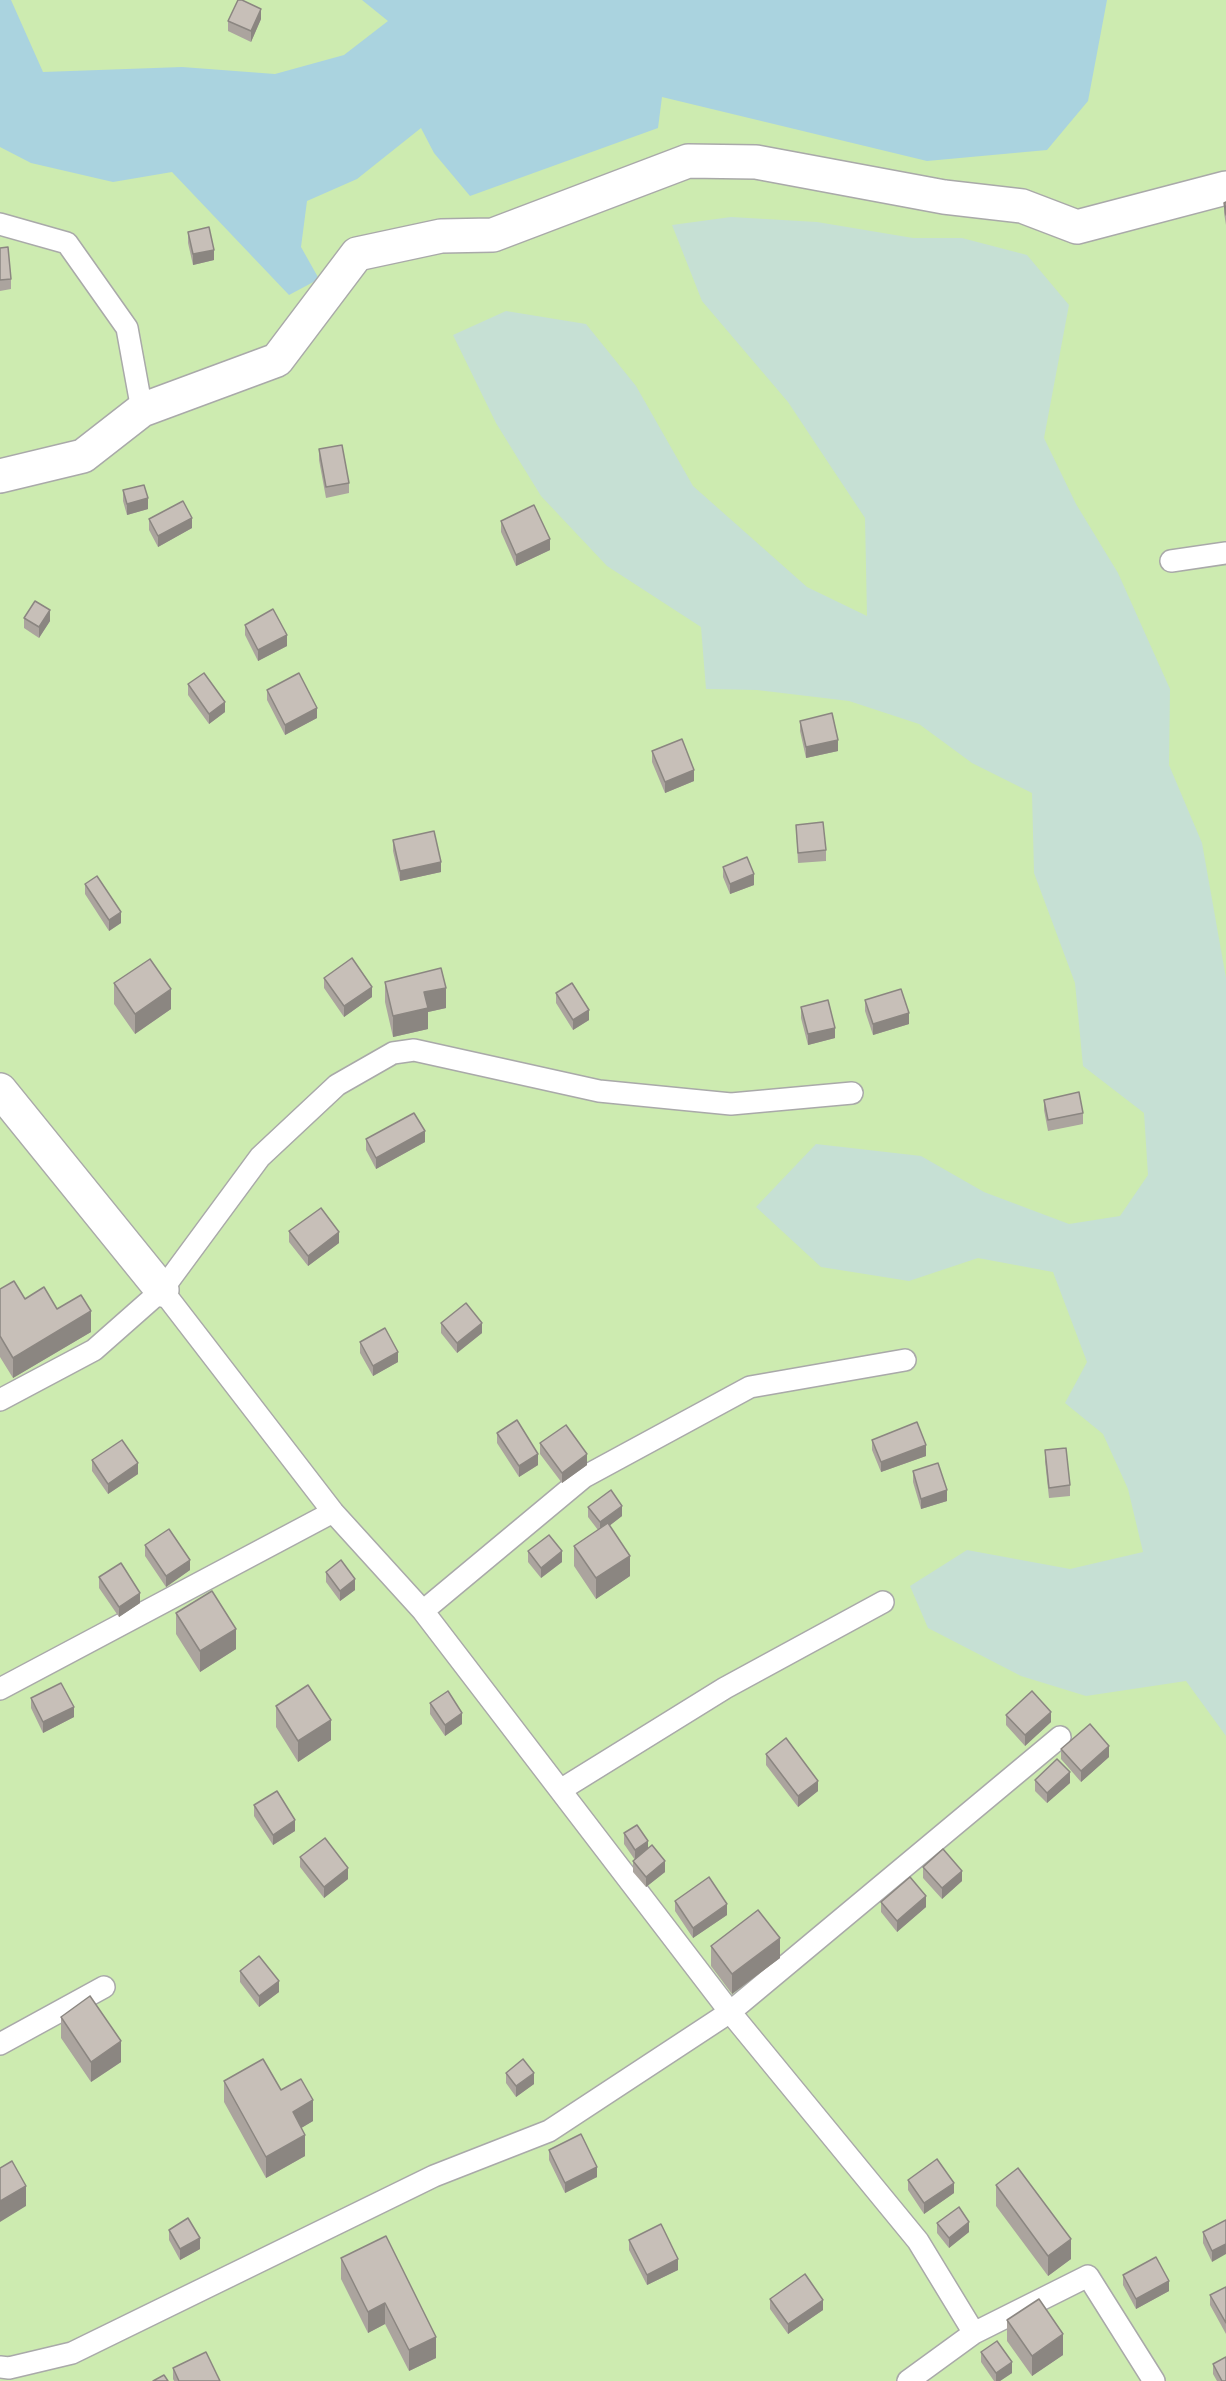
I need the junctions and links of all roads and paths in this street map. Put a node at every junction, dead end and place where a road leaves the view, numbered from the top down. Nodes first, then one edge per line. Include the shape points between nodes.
1 (1226, 188) edge
2 (0, 224) edge
3 (142, 410) junction
4 (0, 476) edge
5 (1226, 553) edge
6 (1171, 561) dead end
7 (0, 1090) edge
8 (852, 1093) dead end
9 (162, 1290) junction
10 (905, 1360) dead end
11 (0, 1400) edge
12 (333, 1512) junction
13 (882, 1602) dead end
14 (423, 1611) junction
15 (0, 1689) edge
16 (1060, 1737) dead end
17 (562, 1790) junction
18 (104, 1987) dead end
19 (730, 2012) junction
20 (0, 2043) edge
21 (974, 2333) junction
22 (0, 2367) edge
23 (908, 2381) edge
24 (1154, 2381) edge

1 - 3 street via 1077,227 1022,206 944,197 756,162 688,161 493,234 441,236 357,254 277,360
2 - 3 lane via 67,243 127,328
3 - 4 street via 83,456
5 - 6 lane
7 - 9 street
8 - 9 lane via 731,1104 599,1091 414,1050 393,1053 337,1086 260,1157
9 - 11 lane via 94,1350
9 - 12 lane
10 - 14 lane via 750,1387 584,1477
12 - 14 lane
12 - 15 lane
13 - 17 lane via 725,1688
14 - 17 lane
16 - 19 lane
17 - 19 lane
18 - 20 lane
19 - 21 lane via 918,2241
19 - 22 lane via 549,2131 434,2176 72,2353
21 - 23 lane
21 - 24 lane via 1088,2276

